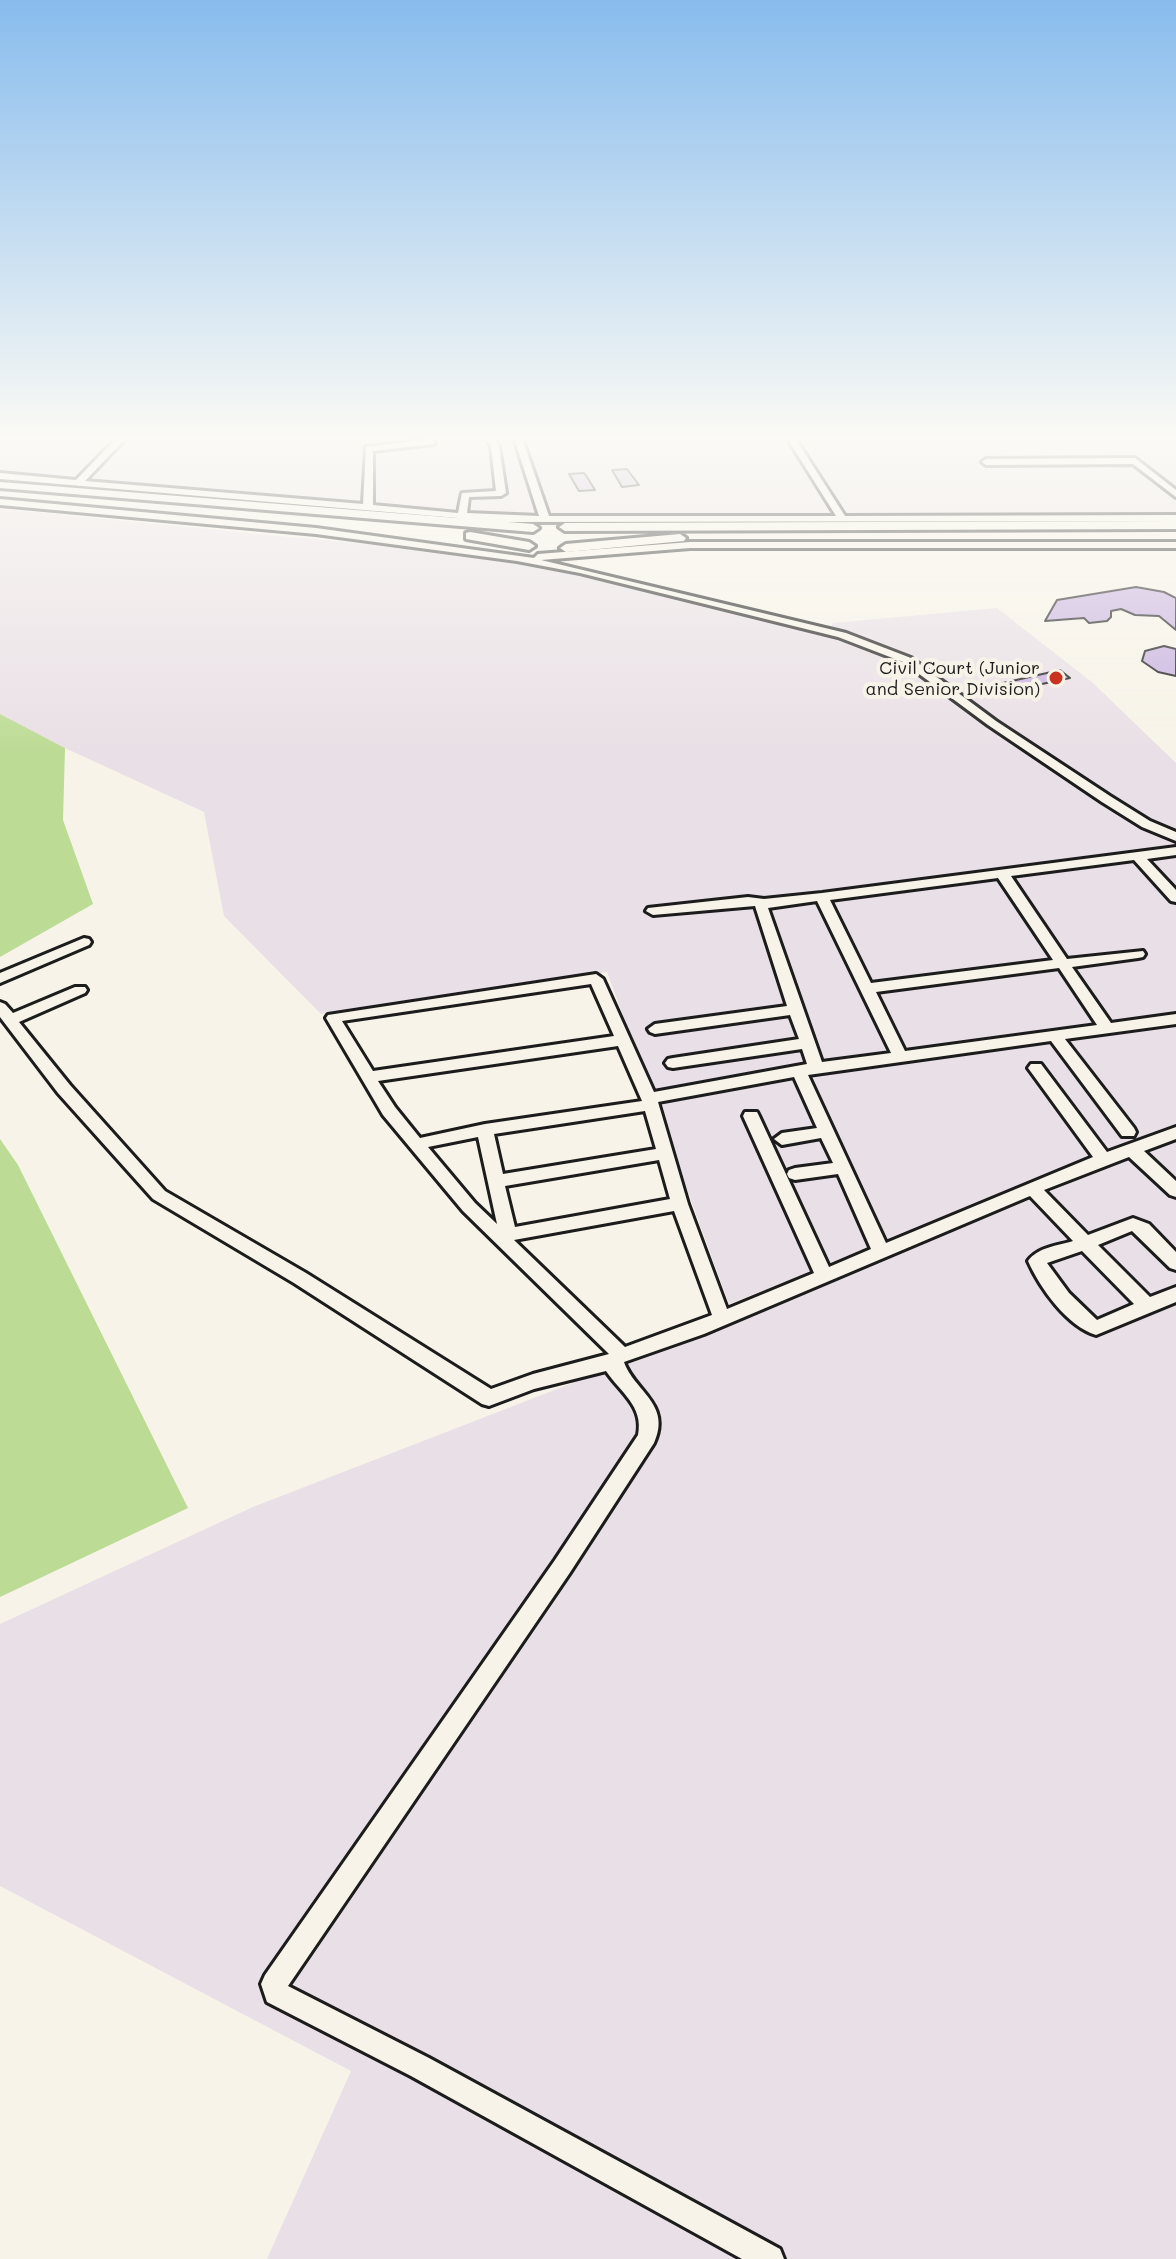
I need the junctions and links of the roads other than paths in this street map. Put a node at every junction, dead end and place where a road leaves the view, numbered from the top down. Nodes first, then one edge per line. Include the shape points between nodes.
1 (413, 543) edge
2 (459, 543) edge
3 (513, 543) edge
4 (527, 543) edge
5 (576, 543) edge
6 (615, 543) edge
7 (791, 544) joint
8 (1176, 545) edge
9 (529, 546) junction
10 (566, 548) junction
11 (598, 552) junction
12 (548, 556) junction
13 (522, 560) junction
14 (580, 570) junction
15 (1176, 837) edge
16 (1176, 851) edge
17 (1137, 856) junction
18 (1003, 875) junction
19 (822, 897) junction
20 (1176, 898) edge
21 (764, 903) junction
22 (653, 911) dead end
23 (84, 942) dead end
24 (1138, 954) dead end
25 (1063, 965) junction
26 (0, 978) edge
27 (867, 988) junction
28 (80, 990) dead end
29 (797, 1009) junction
30 (5, 1013) edge
31 (1176, 1019) edge
32 (655, 1029) dead end
33 (1107, 1029) junction
34 (1055, 1036) junction
35 (622, 1040) junction
36 (808, 1043) junction
37 (900, 1056) junction
38 (673, 1063) dead end
39 (1036, 1068) dead end
40 (808, 1069) junction
41 (367, 1077) junction
42 (650, 1101) junction
43 (751, 1116) dead end
44 (485, 1130) junction
45 (825, 1132) junction
46 (1176, 1133) edge
47 (782, 1139) dead end
48 (1130, 1141) junction
49 (417, 1144) junction
50 (665, 1153) junction
51 (1104, 1160) junction
52 (841, 1168) junction
53 (795, 1174) dead end
54 (496, 1181) junction
55 (1034, 1190) junction
56 (1176, 1191) edge
57 (680, 1204) junction
58 (504, 1237) junction
59 (1085, 1243) junction
60 (881, 1252) junction
61 (1176, 1263) edge
62 (824, 1276) junction
63 (1176, 1294) edge
64 (1146, 1305) junction
65 (722, 1319) junction
66 (618, 1358) junction
67 (770, 2259) edge

1 - 13 street
2 - 12 street
3 - 9 main road
4 - 9 main road
5 - 10 main road
6 - 10 main road
7 - 8 street
7 - 11 street
9 - 10 main road
11 - 12 street
11 - 14 street via 576,557
12 - 13 street
13 - 14 street
14 - 15 street via 842,635 898,655 1106,799
16 - 17 street
17 - 18 street
17 - 20 street
18 - 19 street
18 - 25 street
19 - 21 street
19 - 27 street
21 - 22 street
21 - 29 street via 761,910
23 - 26 street
24 - 25 street
25 - 27 street
25 - 33 street
27 - 37 street
28 - 30 street
29 - 32 street
29 - 36 street
30 - 66 street via 64,1089 159,1195 489,1398
31 - 33 street
33 - 34 street
34 - 37 street
34 - 48 street
35 - 41 street
35 - 41 street via 596,979 333,1018
35 - 42 street
36 - 38 street
36 - 40 street
37 - 40 street
39 - 51 street
40 - 42 street
40 - 45 street
41 - 49 street
42 - 44 street
42 - 50 street
43 - 62 street
44 - 49 street
44 - 54 street
45 - 47 street
45 - 52 street
46 - 48 street
48 - 51 street
48 - 56 street
49 - 58 street via 469,1207
50 - 54 street
50 - 57 street
51 - 55 street
52 - 53 street
52 - 60 street
54 - 58 street
55 - 59 street
55 - 60 street
57 - 58 street
57 - 65 street
58 - 66 street
59 - 61 street via 1133,1224
59 - 64 street
59 - 64 street via 1037,1261 1043,1275 1086,1322 1101,1328
60 - 62 street
62 - 65 street
63 - 64 street
65 - 66 street
66 - 67 street via 615,1369 648,1410 647,1437 274,1988

